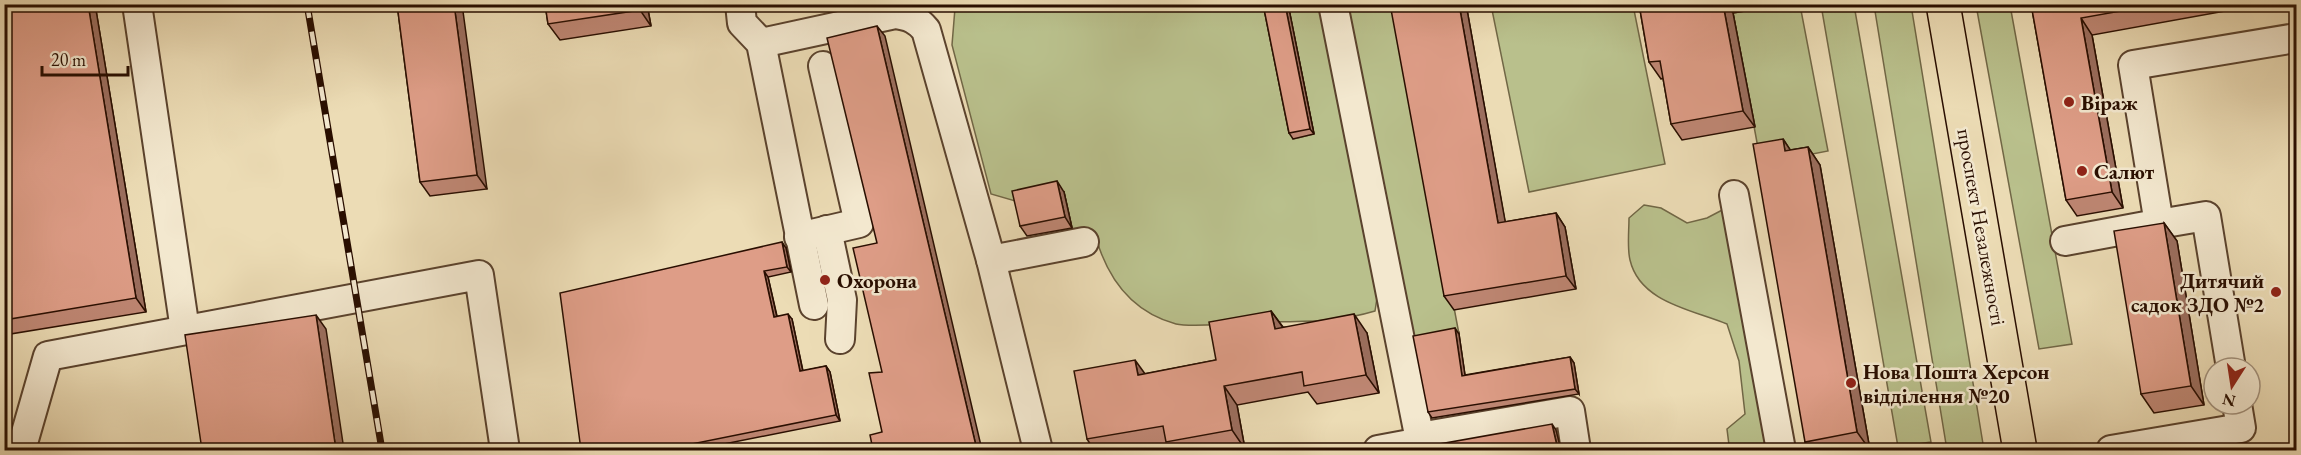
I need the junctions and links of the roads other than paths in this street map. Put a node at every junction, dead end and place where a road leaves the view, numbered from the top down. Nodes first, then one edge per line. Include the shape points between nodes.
1 (137, 4) edge
2 (740, 4) edge
3 (1333, 4) edge
4 (1943, 4) edge
5 (2296, 38) edge
6 (762, 43) junction
7 (823, 66) dead end
8 (1734, 195) dead end
9 (2160, 224) junction
10 (827, 230) junction
11 (799, 237) junction
12 (2065, 241) dead end
13 (1084, 242) dead end
14 (991, 260) junction
15 (814, 305) dead end
16 (185, 330) junction
17 (840, 339) dead end
18 (2229, 356) edge
19 (2239, 416) edge
20 (1425, 443) edge
21 (2203, 443) edge
22 (21, 450) edge
23 (505, 450) edge
24 (1038, 450) edge
25 (1378, 450) edge
26 (1576, 450) edge
27 (1781, 450) edge
28 (2020, 450) edge
29 (2110, 450) edge

1 - 16 street
2 - 6 street via 742,23
3 - 20 street
4 - 28 main road, проспект Незалежності
5 - 9 street via 2133,65
6 - 11 street
6 - 14 street via 895,14 918,21 926,30
7 - 10 street via 859,223
8 - 27 street
9 - 12 street
9 - 18 street via 2206,216
10 - 11 street
10 - 17 street via 842,300
11 - 15 street
13 - 14 street
14 - 24 street
16 - 22 street via 48,356
16 - 23 street via 479,275
19 - 21 street via 2241,428
20 - 25 street
20 - 26 street via 1570,411
21 - 29 street

